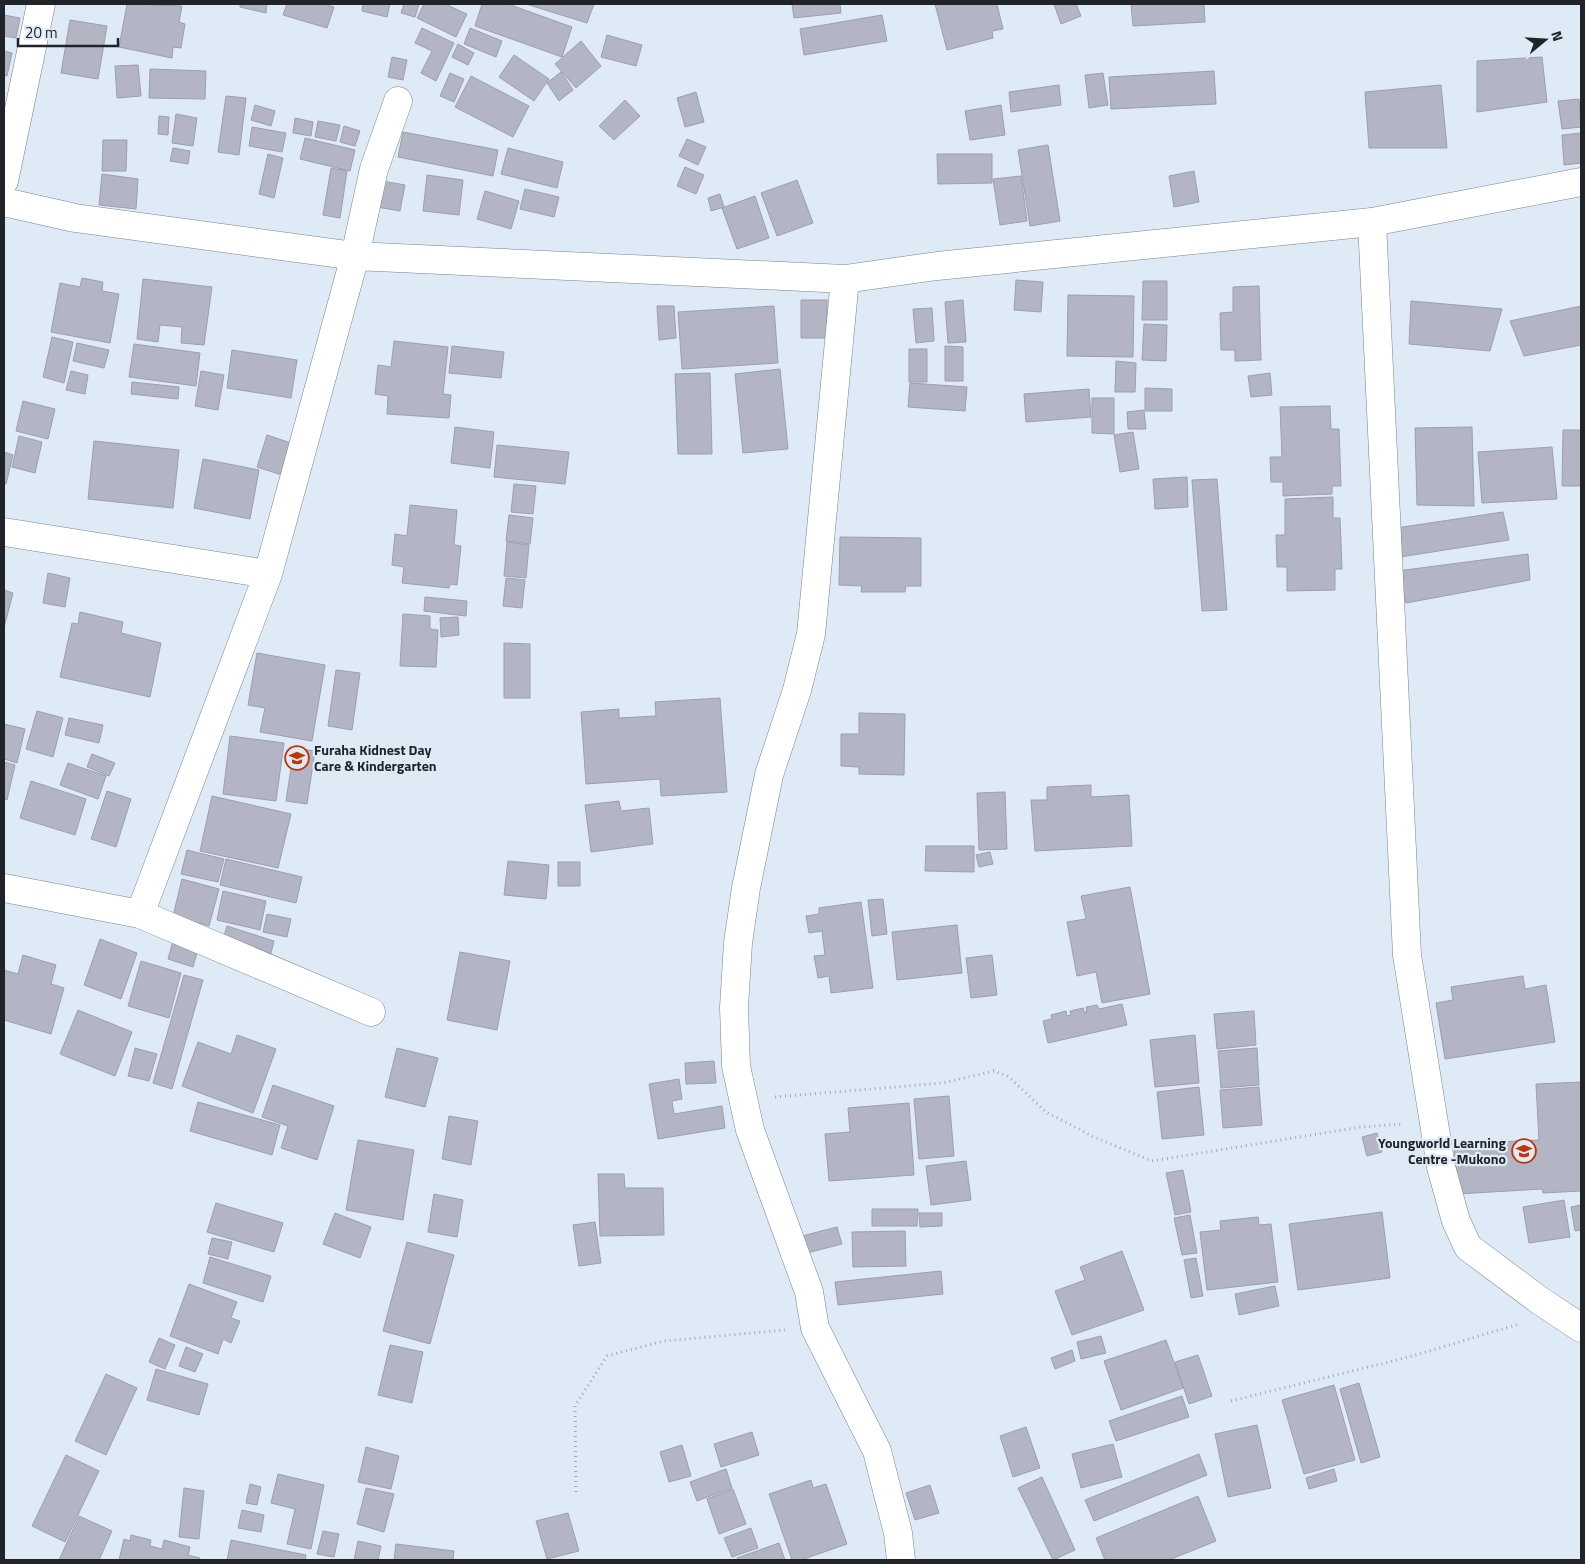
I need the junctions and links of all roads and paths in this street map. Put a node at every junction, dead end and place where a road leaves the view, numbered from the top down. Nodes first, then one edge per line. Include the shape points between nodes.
1 (41, 4) edge
2 (398, 100) dead end
3 (4, 181) edge
4 (1581, 182) edge
5 (4, 202) edge
6 (1372, 222) junction
7 (355, 256) junction
8 (845, 279) junction
9 (4, 532) edge
10 (268, 574) junction
11 (4, 888) edge
12 (140, 914) junction
13 (371, 1012) dead end
14 (743, 1100) junction
15 (1434, 1121) junction
16 (1558, 1313) junction
17 (815, 1328) junction
18 (1581, 1328) edge
19 (1231, 1401) dead end
20 (576, 1492) dead end
21 (901, 1560) edge

1 - 3 street
2 - 7 street via 374,169
4 - 6 street
5 - 7 street via 75,218
6 - 8 street via 938,266
6 - 15 street via 1407,955
7 - 8 street
7 - 10 street
8 - 14 street via 811,634 797,690 769,775 738,943 735,1056
9 - 10 street
10 - 12 street
11 - 12 street
12 - 13 street
14 - 15 path via 942,1082 994,1071 1008,1077 1046,1112 1094,1137 1152,1161 1361,1126
14 - 17 street via 750,1130 809,1292
15 - 16 street via 1441,1167 1453,1212 1468,1247
16 - 18 street
16 - 19 path via 1408,1357
17 - 20 path via 664,1341 607,1356 575,1406
17 - 21 street via 877,1451 898,1533

